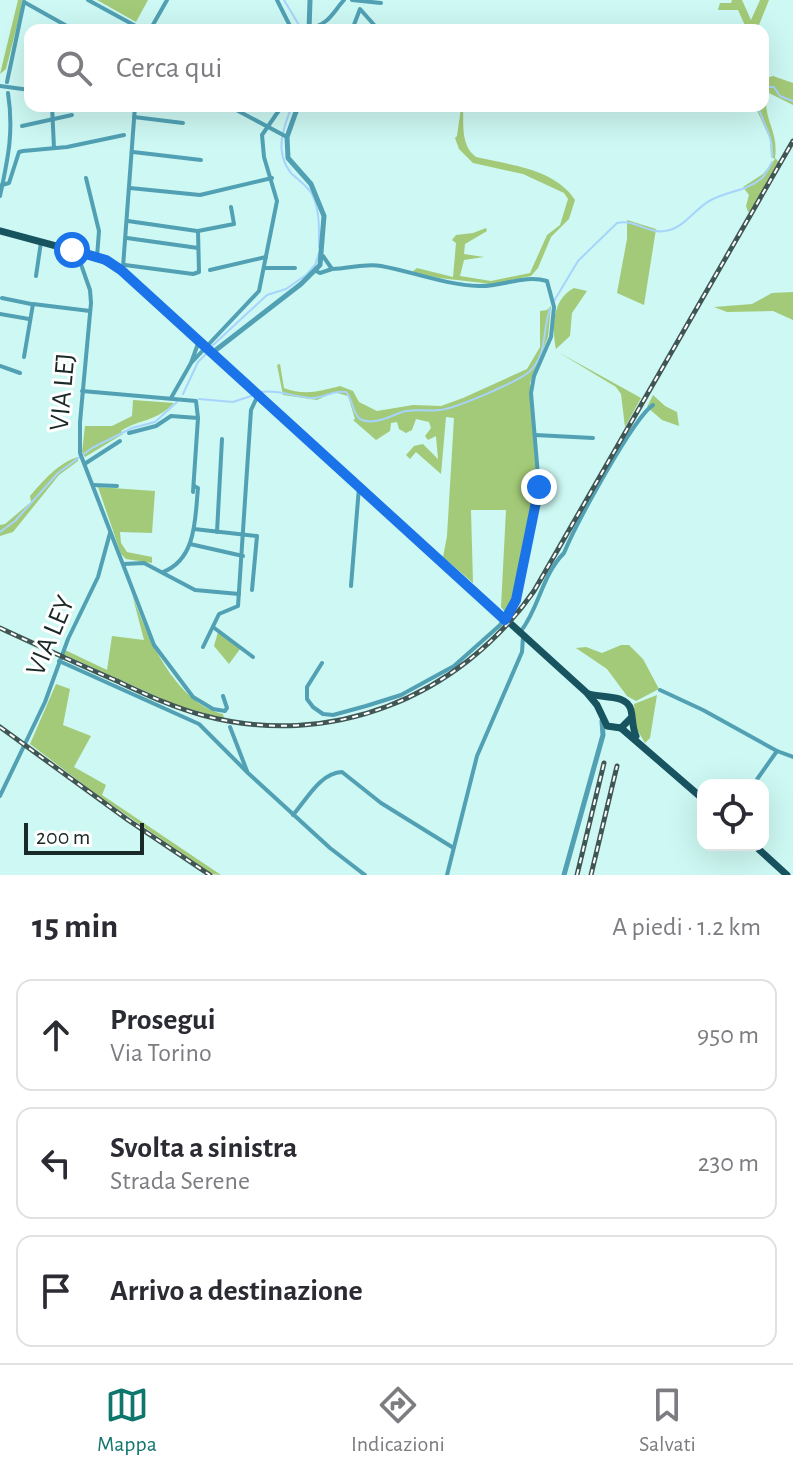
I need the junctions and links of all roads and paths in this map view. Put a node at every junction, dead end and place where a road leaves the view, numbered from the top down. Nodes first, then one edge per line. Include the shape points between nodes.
1 (88, 0) edge
2 (167, 0) edge
3 (277, 0) edge
4 (310, 0) edge
5 (344, 0) edge
6 (352, 0) edge
7 (24, 1) edge
8 (381, 3) dead end
9 (64, 24) edge
10 (132, 24) edge
11 (153, 24) edge
12 (289, 24) edge
13 (309, 24) edge
14 (322, 24) edge
15 (354, 24) edge
16 (373, 24) edge
17 (0, 75) edge
18 (8, 75) junction
19 (7, 82) dead end
20 (0, 86) edge
21 (24, 89) edge
22 (8, 93) dead end
23 (52, 112) edge
24 (134, 112) edge
25 (239, 112) edge
26 (277, 112) edge
27 (295, 112) edge
28 (72, 115) dead end
29 (134, 117) junction
30 (52, 120) junction
31 (183, 123) dead end
32 (22, 126) dead end
33 (265, 127) junction
34 (124, 135) dead end
35 (284, 136) junction
36 (54, 148) junction
37 (133, 152) junction
38 (201, 160) dead end
39 (86, 178) dead end
40 (272, 178) junction
41 (2, 185) junction
42 (130, 188) junction
43 (0, 196) edge
44 (231, 207) dead end
45 (128, 221) junction
46 (0, 231) edge
47 (198, 231) junction
48 (127, 238) junction
49 (41, 242) junction
50 (198, 248) junction
51 (76, 251) junction
52 (268, 256) junction
53 (323, 256) junction
54 (97, 257) junction
55 (123, 267) junction
56 (265, 268) junction
57 (295, 268) dead end
58 (332, 269) junction
59 (210, 270) dead end
60 (316, 271) junction
61 (36, 276) dead end
62 (2, 298) dead end
63 (33, 304) junction
64 (90, 311) junction
65 (0, 314) edge
66 (29, 319) junction
67 (199, 341) junction
68 (209, 350) junction
69 (24, 357) dead end
70 (191, 363) junction
71 (0, 366) edge
72 (20, 373) dead end
73 (82, 391) junction
74 (258, 395) junction
75 (171, 398) junction
76 (653, 405) dead end
77 (198, 418) junction
78 (129, 433) dead end
79 (535, 435) junction
80 (593, 438) dead end
81 (222, 439) dead end
82 (120, 441) dead end
83 (83, 458) junction
84 (93, 485) junction
85 (117, 486) dead end
86 (359, 487) junction
87 (194, 529) junction
88 (217, 532) junction
89 (110, 533) junction
90 (245, 535) junction
91 (190, 544) junction
92 (243, 556) junction
93 (124, 564) junction
94 (163, 572) junction
95 (351, 586) dead end
96 (252, 590) dead end
97 (239, 594) junction
98 (505, 620) junction
99 (213, 627) junction
100 (521, 635) junction
101 (533, 645) junction
102 (203, 647) dead end
103 (522, 652) junction
104 (253, 657) dead end
105 (59, 661) junction
106 (322, 663) dead end
107 (660, 690) dead end
108 (587, 693) junction
109 (223, 696) dead end
110 (613, 699) junction
111 (602, 718) junction
112 (631, 718) junction
113 (230, 727) dead end
114 (618, 728) junction
115 (603, 735) junction
116 (638, 739) junction
117 (777, 751) junction
118 (793, 757) edge
119 (248, 773) junction
120 (757, 779) edge
121 (697, 793) edge
122 (0, 796) edge
123 (293, 815) junction
124 (453, 847) junction
125 (761, 851) edge
126 (365, 875) edge
127 (447, 875) edge
128 (564, 875) edge
129 (787, 875) edge

1 - 10 street
2 - 11 street
3 - 12 street
4 - 13 street
5 - 14 street
6 - 8 street
7 - 9 street
7 - 18 street
15 - 16 street via 360,9
17 - 18 street
18 - 19 street
20 - 21 street
22 - 41 street via 13,122
23 - 30 street
24 - 29 street
25 - 33 street
26 - 33 street
27 - 35 street
28 - 30 street
29 - 31 street
29 - 37 street
30 - 32 street
30 - 36 street
33 - 35 street
33 - 40 street via 264,157
34 - 36 street
35 - 53 street via 288,158 311,184 321,206
36 - 41 street via 19,152 9,183
37 - 38 street
37 - 42 street
39 - 54 street via 99,231
40 - 42 street via 200,195
40 - 52 street via 277,201
41 - 43 street
42 - 45 street
44 - 47 street via 234,224
45 - 47 street
45 - 48 street
46 - 49 main road
47 - 50 street
48 - 50 street
48 - 55 street
49 - 51 main road
49 - 61 street
50 - 55 street via 196,273
51 - 54 main road
51 - 64 street, VIA LEJ via 90,290
52 - 56 street
52 - 59 street
53 - 58 street
53 - 60 street
54 - 55 main road
55 - 67 main road
56 - 57 street
56 - 68 street via 259,291
58 - 60 street
58 - 79 street via 379,266 476,286 531,278 547,281 554,312 551,337 532,383
60 - 68 street
62 - 63 street
63 - 64 street
63 - 66 street
64 - 73 street, VIA LEJ
65 - 66 street
66 - 69 street
67 - 68 main road
67 - 70 street
68 - 70 street
68 - 74 main road
70 - 75 street
71 - 72 street
73 - 75 street
73 - 83 street, VIA LEJ via 78,446
74 - 86 main road
74 - 90 street via 251,410
75 - 77 street via 196,401
76 - 100 street via 553,567
77 - 78 street via 171,416
77 - 87 street
79 - 80 street
79 - 98 street via 539,487 516,600
81 - 88 street
82 - 83 street
83 - 84 street, VIA LEJ
84 - 85 street
84 - 89 street, VIA LEJ
86 - 95 street
86 - 98 main road
87 - 88 street
87 - 91 street
88 - 90 street
89 - 93 street, VIA LEJ
89 - 105 street, VIA LEY via 98,577
90 - 92 street
90 - 96 street via 257,536
91 - 92 street
91 - 94 street via 184,558
92 - 97 street
93 - 94 street via 144,563
93 - 109 street, VIA LEJ via 146,628 171,670 201,704 225,711
94 - 97 street via 195,590
97 - 99 street via 238,606 219,614
98 - 100 main road
98 - 106 street via 454,666 427,682 333,715 323,714 307,699 311,677
99 - 102 street
99 - 104 street
100 - 101 main road
100 - 103 street
101 - 103 street
101 - 108 main road
103 - 124 street via 483,737
105 - 119 street via 199,724
105 - 122 street, VIA LEY
107 - 117 street
108 - 110 main road
108 - 111 main road
110 - 111 main road via 604,705
110 - 112 main road via 627,702
111 - 114 main road via 607,726
111 - 115 street
112 - 114 main road
112 - 116 main road
113 - 119 street
114 - 115 street
114 - 116 main road
115 - 128 street
116 - 121 main road
117 - 118 street
117 - 120 street
119 - 123 street
123 - 124 street via 324,778 342,772
123 - 126 street
124 - 127 street
125 - 129 main road

